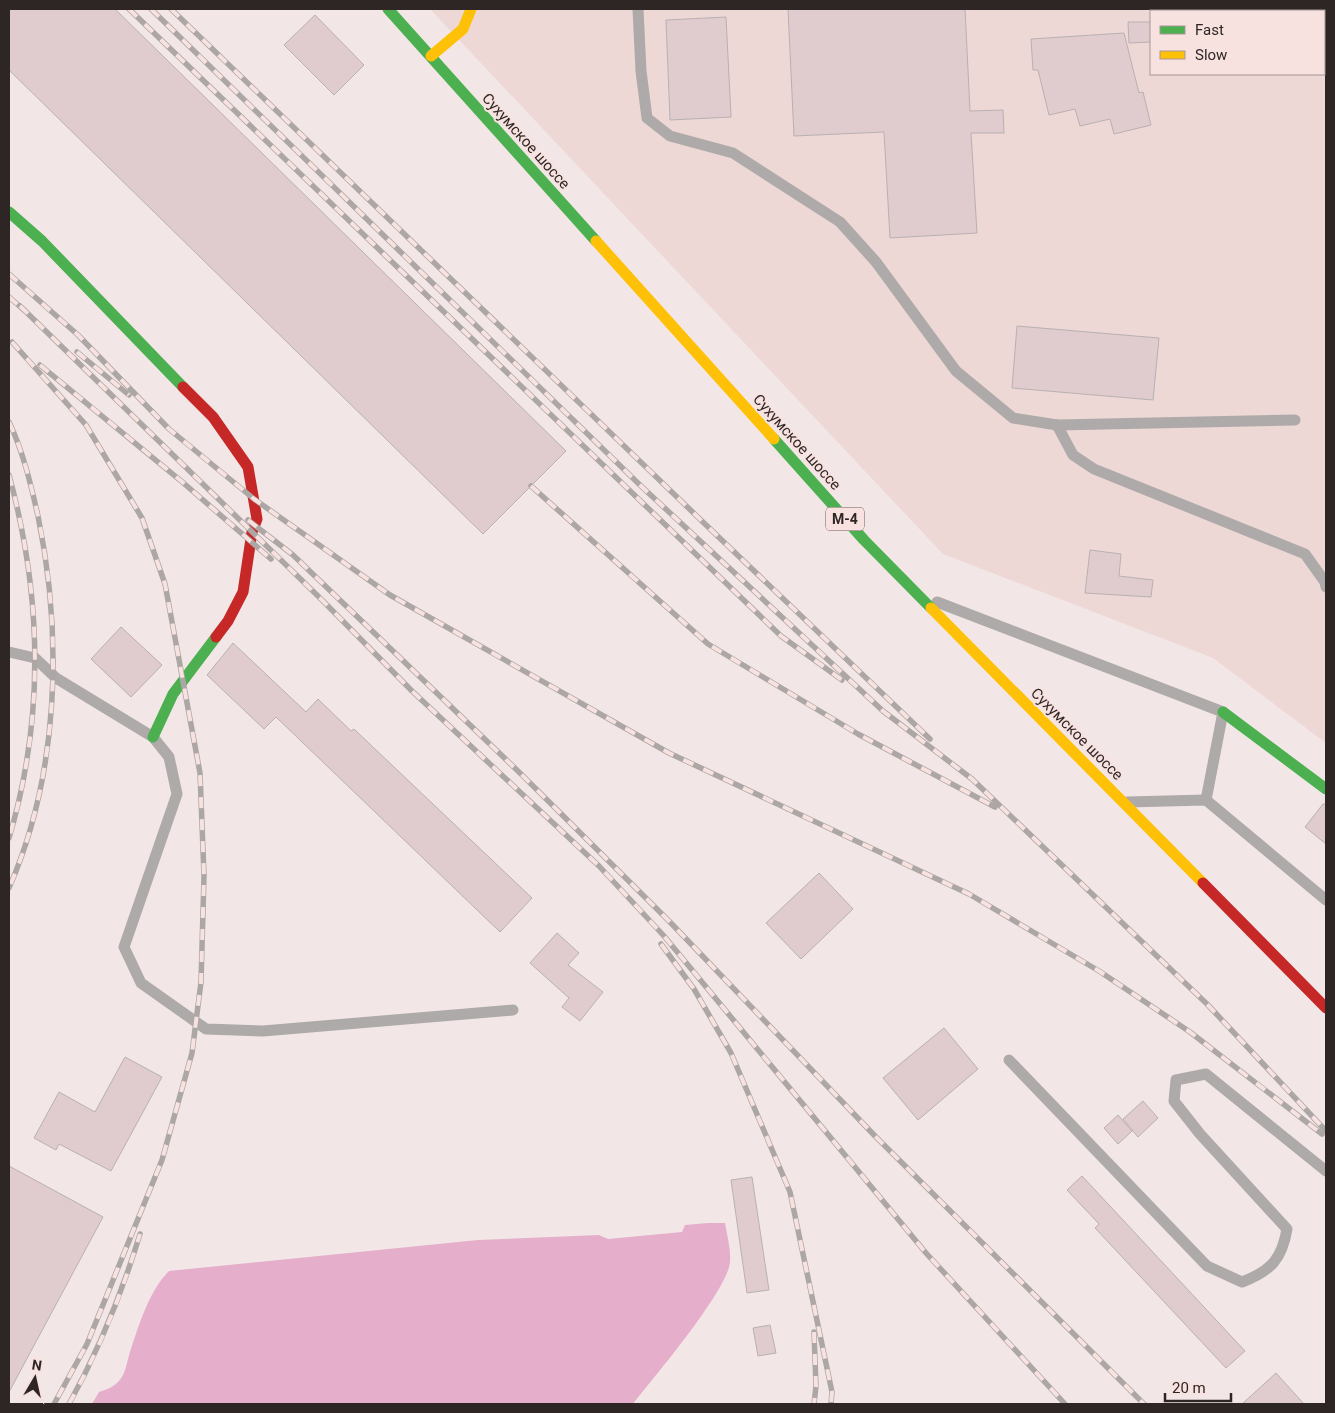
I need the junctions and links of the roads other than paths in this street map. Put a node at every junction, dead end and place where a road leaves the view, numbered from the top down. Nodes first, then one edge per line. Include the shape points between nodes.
1 (388, 9) edge
2 (471, 9) edge
3 (638, 9) edge
4 (431, 56) junction
5 (9, 212) edge
6 (1295, 420) dead end
7 (1057, 425) junction
8 (1326, 587) edge
9 (918, 595) junction
10 (9, 652) edge
11 (1223, 712) junction
12 (153, 737) junction
13 (1326, 789) edge
14 (1206, 800) junction
15 (1123, 802) junction
16 (1326, 900) edge
17 (1326, 1008) edge
18 (513, 1010) dead end
19 (1009, 1060) dead end
20 (1326, 1171) edge

1 - 4 main road, Сухумское шоссе / М-4
2 - 4 main road via 463,29
3 - 7 lane via 640,71 647,118 670,136 733,153 840,222 876,262 956,371 1013,418
4 - 9 main road, Сухумское шоссе / М-4 via 864,540
5 - 12 main road via 42,241 213,417 248,468 257,519 243,592 228,621 173,694
6 - 7 lane
7 - 8 lane via 1074,455 1094,469 1305,554 1326,582
9 - 11 lane
9 - 15 main road, Сухумское шоссе / М-4
10 - 12 lane via 35,658 56,678
11 - 13 main road
11 - 14 lane
12 - 18 lane via 169,756 177,794 124,947 141,983 206,1029 263,1031
14 - 15 lane
14 - 16 lane
15 - 17 main road, Сухумское шоссе / М-4
19 - 20 lane via 1207,1266 1242,1282 1261,1275 1283,1250 1287,1229 1174,1101 1176,1080 1206,1074

